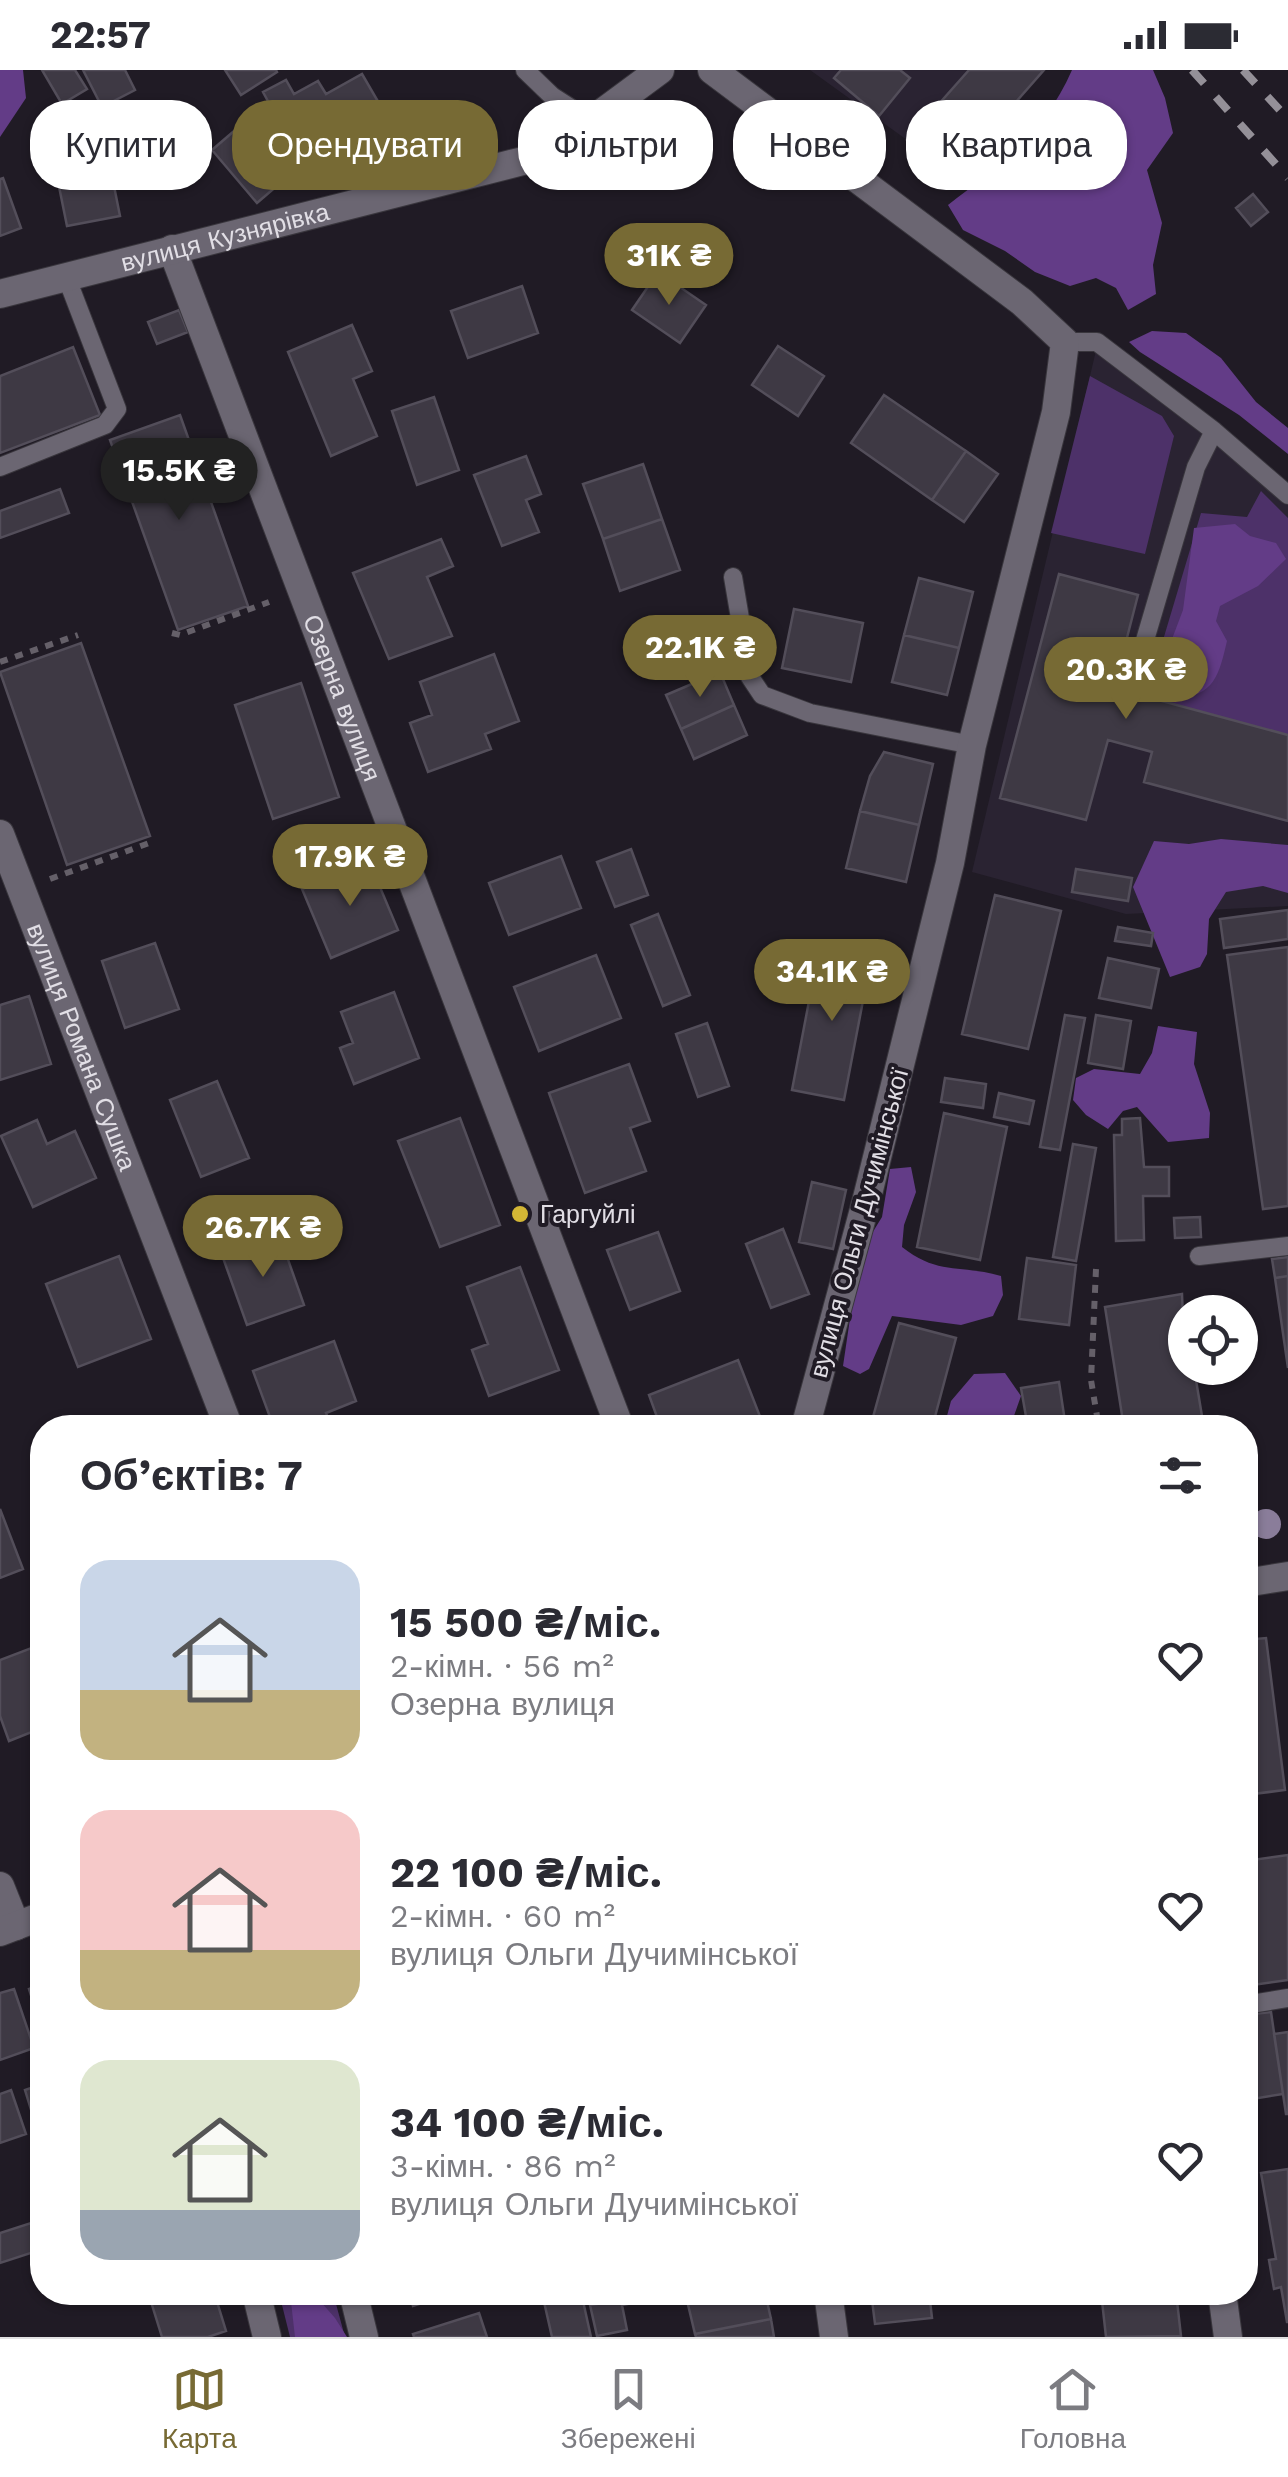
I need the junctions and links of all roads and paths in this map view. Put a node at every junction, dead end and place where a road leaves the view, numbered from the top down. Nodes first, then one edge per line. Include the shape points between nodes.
1 (525, 70) edge
2 (660, 70) edge
3 (712, 70) edge
4 (558, 100) edge
5 (619, 100) edge
6 (518, 162) edge
7 (172, 249) junction
8 (66, 276) junction
9 (0, 294) edge
10 (1065, 342) junction
11 (1214, 432) junction
12 (0, 467) edge
13 (1288, 495) edge
14 (734, 576) dead end
15 (302, 590) junction
16 (172, 633) dead end
17 (78, 635) dead end
18 (0, 662) edge
19 (1135, 674) dead end
20 (972, 745) junction
21 (0, 834) edge
22 (152, 842) dead end
23 (22, 890) junction
24 (1288, 1246) edge
25 (1199, 1256) dead end
26 (1096, 1269) dead end
27 (223, 1415) edge
28 (615, 1415) edge
29 (809, 1415) edge
30 (1097, 1415) edge
31 (1288, 1576) edge
32 (1258, 1580) edge
33 (0, 1886) edge
34 (8, 1929) edge
35 (1288, 1998) edge
36 (1258, 2003) edge
37 (259, 2305) edge
38 (356, 2305) edge
39 (830, 2305) edge
40 (1224, 2305) edge
41 (267, 2337) edge
42 (364, 2337) edge
43 (834, 2337) edge
44 (1228, 2337) edge

1 - 4 lane
2 - 5 street, вулиця Кузнярівка
3 - 10 street via 1022,302
6 - 7 street, вулиця Кузнярівка
7 - 8 street, вулиця Кузнярівка
7 - 15 street, Озерна вулиця
8 - 9 street, вулиця Кузнярівка
8 - 12 lane via 117,409 105,425
10 - 11 lane via 1097,342
10 - 20 street, вулиця Ольги Дучимінської via 1056,412
11 - 13 lane
11 - 19 lane via 1196,467
14 - 20 lane via 750,677 762,696 810,713
15 - 16 path
15 - 28 street, Озерна вулиця
17 - 18 path
20 - 29 street, вулиця Ольги Дучимінської via 950,863
21 - 23 street, вулиця Романа Сушка
22 - 23 path
23 - 27 street, вулиця Романа Сушка
24 - 25 lane
26 - 30 path via 1091,1380
31 - 32 street
33 - 34 street
35 - 36 lane
37 - 41 street
38 - 42 street
39 - 43 street
40 - 44 street

